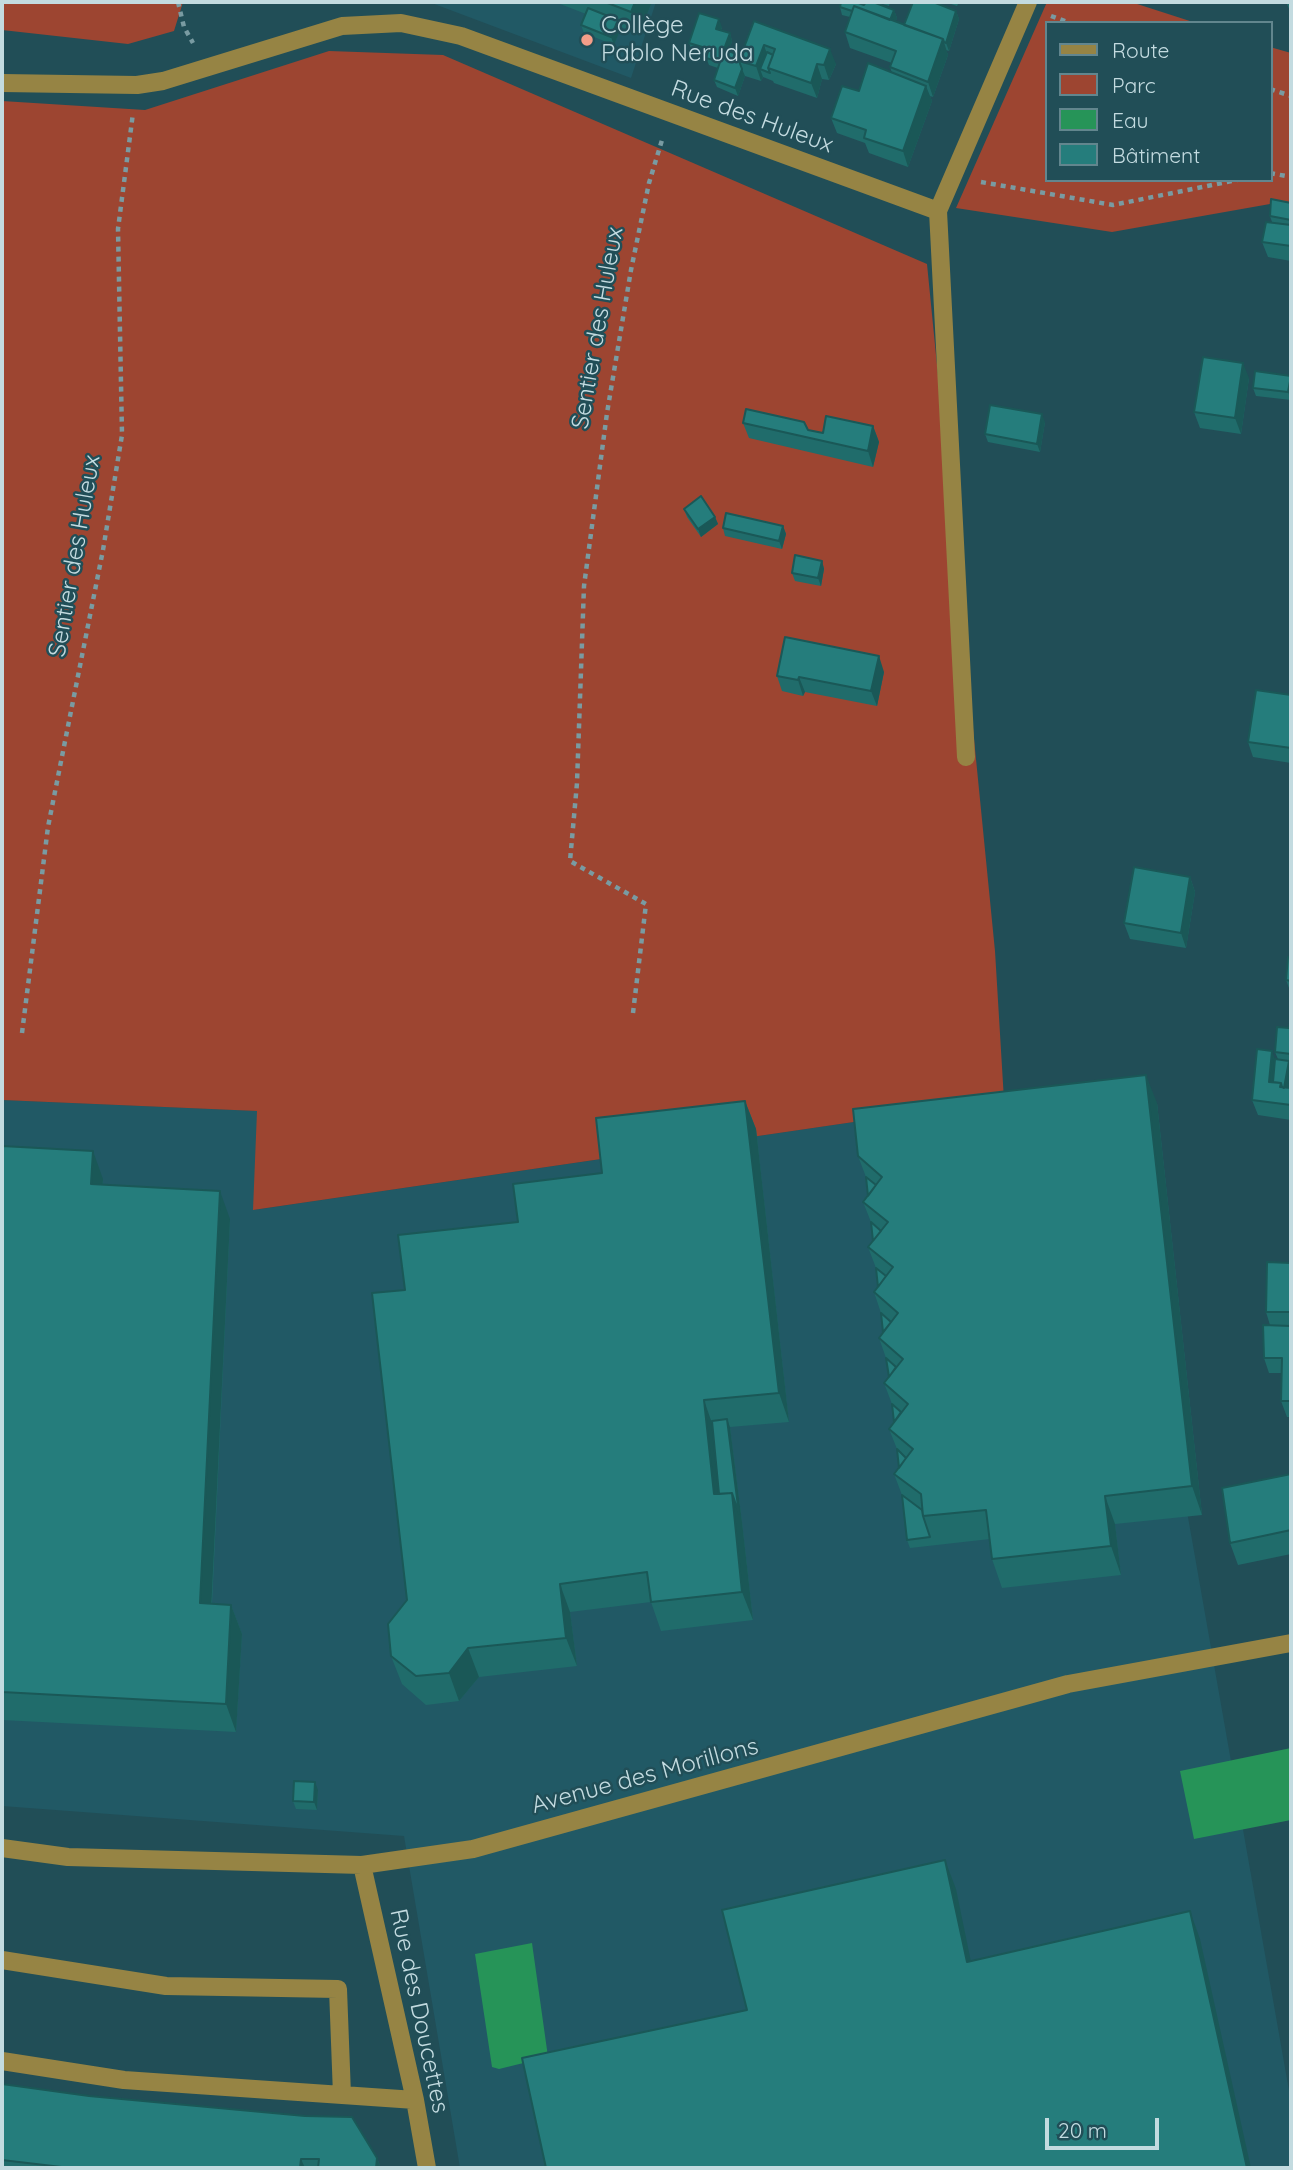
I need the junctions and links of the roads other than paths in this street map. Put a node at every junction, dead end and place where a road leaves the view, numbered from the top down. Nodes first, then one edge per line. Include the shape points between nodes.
1 (1028, 2) edge
2 (2, 83) edge
3 (938, 211) junction
4 (967, 757) dead end
5 (1291, 1643) edge
6 (2, 1848) edge
7 (362, 1865) junction
8 (2, 1960) edge
9 (2, 2061) edge
10 (342, 2095) junction
11 (415, 2100) junction
12 (427, 2168) edge

1 - 3 street
2 - 3 street, Rue des Huleux via 137,85 342,26 401,23 461,36
3 - 4 street
5 - 7 street, Avenue des Morillons via 1068,1684 473,1849
6 - 7 street, Avenue des Morillons via 68,1857
7 - 11 street, Rue des Doucettes
8 - 10 street via 166,1986 338,1989
9 - 10 street via 124,2080
10 - 11 street
11 - 12 street, Rue des Doucettes

